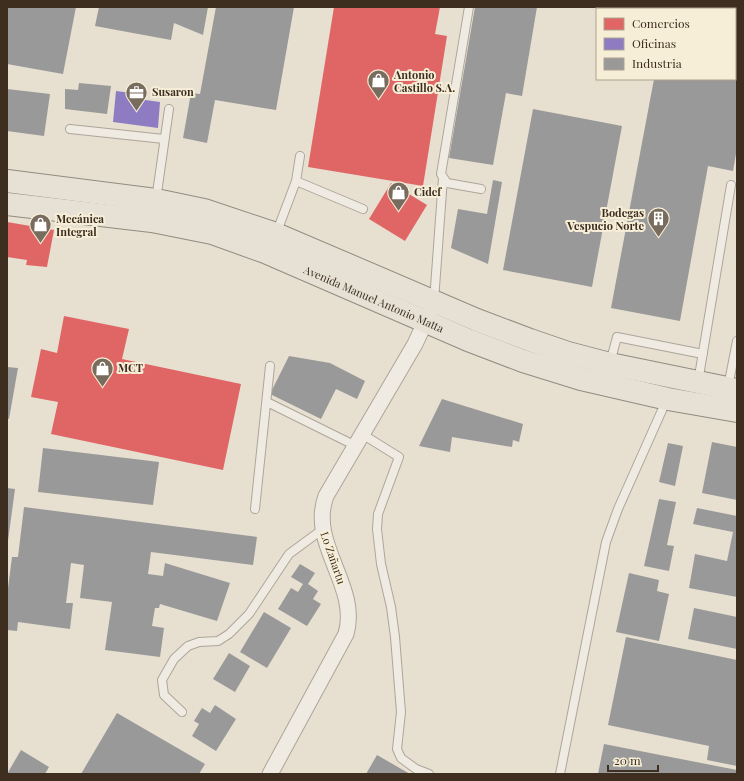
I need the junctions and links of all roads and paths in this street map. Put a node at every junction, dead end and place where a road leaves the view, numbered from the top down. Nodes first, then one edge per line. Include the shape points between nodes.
1 (469, 7) edge
2 (169, 108) dead end
3 (70, 129) dead end
4 (164, 139) junction
5 (300, 156) dead end
6 (443, 178) junction
7 (296, 181) junction
8 (7, 182) edge
9 (731, 185) dead end
10 (481, 189) dead end
11 (156, 200) junction
12 (7, 204) edge
13 (363, 209) dead end
14 (276, 234) junction
15 (434, 302) junction
16 (426, 322) junction
17 (737, 341) edge
18 (703, 354) junction
19 (610, 364) junction
20 (270, 366) dead end
21 (698, 382) junction
22 (732, 389) edge
23 (668, 399) junction
24 (266, 402) junction
25 (737, 411) edge
26 (359, 440) junction
27 (255, 509) dead end
28 (323, 529) junction
29 (182, 712) dead end
30 (270, 774) edge
31 (429, 774) edge
32 (560, 774) edge

1 - 6 lane via 442,168
2 - 4 lane
3 - 4 lane
4 - 11 lane
5 - 7 lane
6 - 10 lane via 447,183
6 - 15 lane
7 - 13 lane
7 - 14 lane
8 - 11 main road, Avenida Manuel Antonio Matta
9 - 18 lane
11 - 14 main road, Avenida Manuel Antonio Matta via 204,210
12 - 16 main road, Avenida Manuel Antonio Matta via 152,221 212,233 265,252
14 - 15 main road, Avenida Manuel Antonio Matta
15 - 16 street, Lo Zañartu
15 - 19 main road, Avenida Manuel Antonio Matta via 530,340
16 - 23 main road, Avenida Manuel Antonio Matta via 523,361 581,379
16 - 26 street, Lo Zañartu
17 - 22 lane
18 - 19 lane via 617,337
18 - 21 lane
19 - 21 main road, Avenida Manuel Antonio Matta
20 - 24 lane
21 - 22 main road, Avenida Manuel Antonio Matta
23 - 25 main road, Avenida Manuel Antonio Matta
23 - 32 lane via 618,509 606,542
24 - 26 lane
24 - 27 lane
26 - 28 street, Lo Zañartu via 326,496 321,512
26 - 31 lane via 399,457 378,514 377,529 395,637 401,712 397,749 401,758 416,769
28 - 29 lane via 289,554 249,614 229,634 218,641 199,642 188,646 174,658 162,680 164,695
28 - 30 street, Lo Zañartu via 349,605 349,624 346,634

